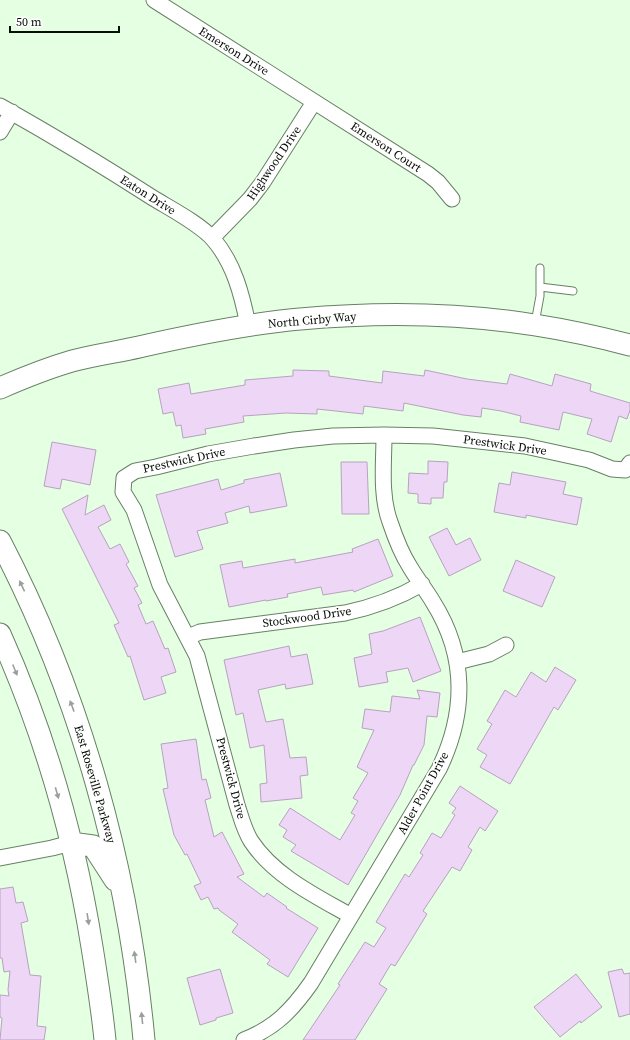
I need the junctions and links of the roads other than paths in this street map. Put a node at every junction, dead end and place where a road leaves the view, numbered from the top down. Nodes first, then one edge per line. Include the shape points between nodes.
1 (154, 0) edge
2 (314, 102) junction
3 (6, 109) edge
4 (0, 132) edge
5 (452, 199) dead end
6 (212, 238) junction
7 (540, 268) dead end
8 (540, 287) junction
9 (572, 291) dead end
10 (248, 325) junction
11 (535, 325) junction
12 (630, 345) edge
13 (0, 388) edge
14 (384, 435) junction
15 (630, 463) edge
16 (0, 541) edge
17 (422, 584) junction
18 (0, 634) edge
19 (188, 637) junction
20 (506, 645) dead end
21 (457, 662) junction
22 (71, 843) junction
23 (0, 858) edge
24 (123, 892) junction
25 (351, 916) junction
26 (105, 1040) edge
27 (144, 1040) edge
28 (244, 1040) edge

1 - 2 street, Emerson Drive
2 - 5 street, Emerson Court via 428,174
2 - 6 street, Highwood Drive via 263,182
3 - 4 street
3 - 6 street, Eaton Drive via 95,161
6 - 10 street, Eaton Drive via 235,276 243,298
7 - 8 lane
8 - 9 lane
8 - 11 lane
10 - 11 main road, North Cirby Way via 299,319 377,315 481,319
10 - 13 main road, North Cirby Way via 73,361
11 - 12 main road, North Cirby Way
14 - 15 street, Prestwick Drive via 433,436 525,446 589,460 612,470 625,470
14 - 17 street, Alder Point Drive via 385,500 389,521 409,565
14 - 19 street, Prestwick Drive via 333,436 254,446 135,470 124,478 123,492 134,510 153,568
24 -> 16 main road, East Roseville Parkway via 100,794 74,712 46,640
17 - 19 street, Stockwood Drive via 388,602 345,613 200,632
17 - 21 street, Alder Point Drive via 446,624
18 -> 22 main road via 44,750
19 - 25 street, Prestwick Drive via 197,656 243,825 252,842 270,863 293,882
20 - 21 street via 489,654
21 - 25 street, Alder Point Drive via 459,698 456,722 447,752
22 - 23 street
22 - 24 main road via 93,846
22 -> 26 main road via 84,898
27 -> 24 main road, East Roseville Parkway via 133,946
25 - 28 street, Alder Point Drive via 299,1000 272,1026

